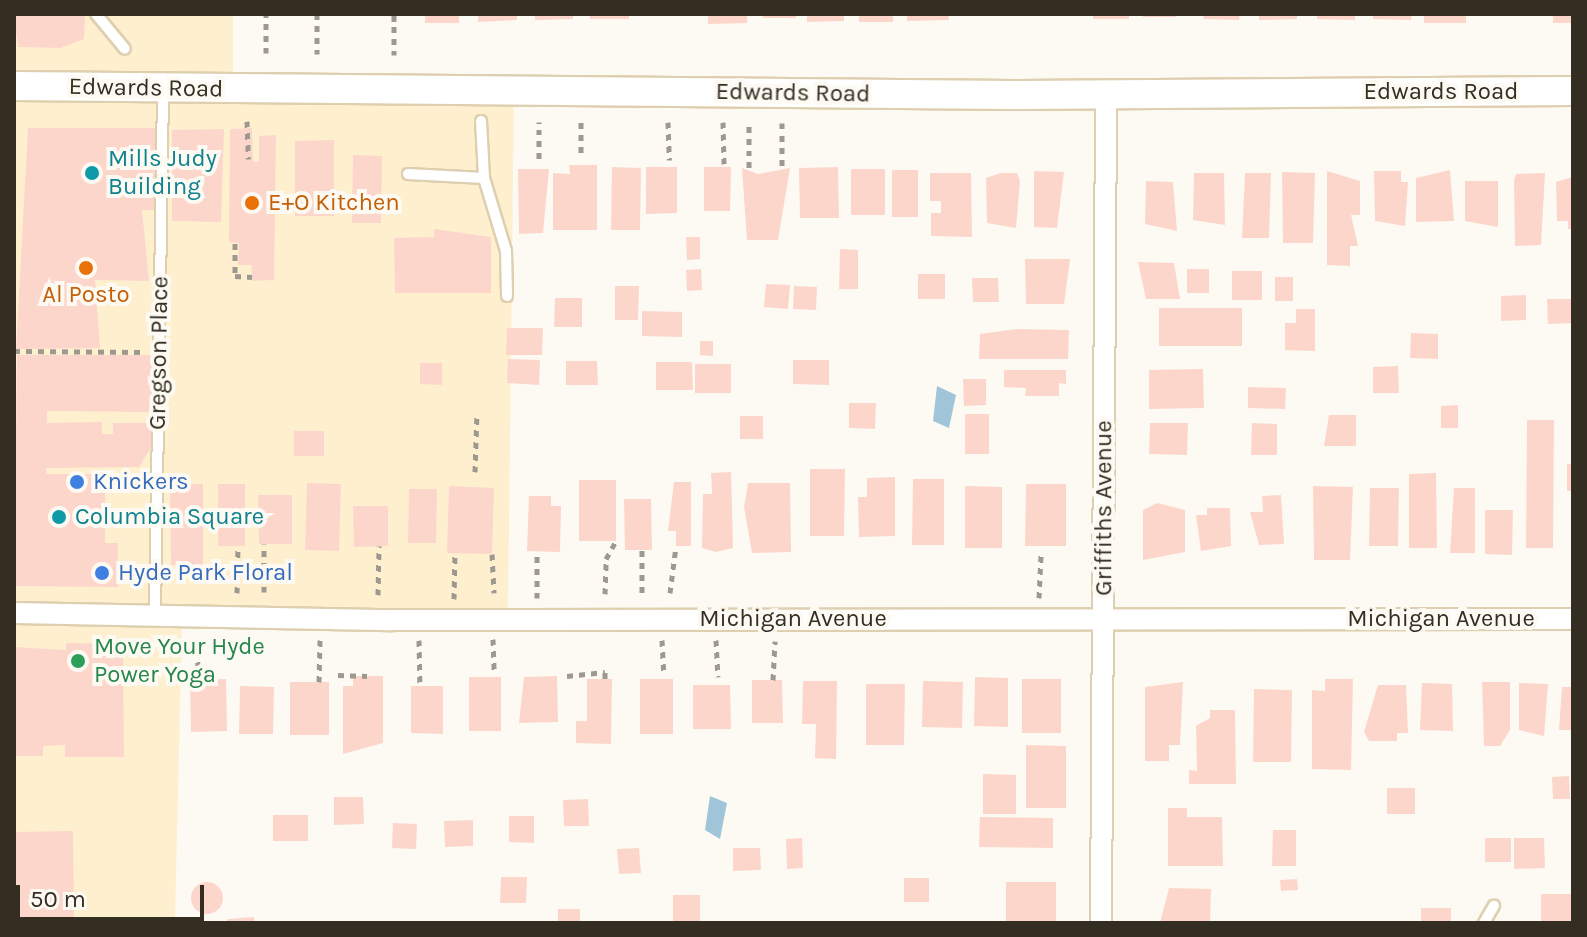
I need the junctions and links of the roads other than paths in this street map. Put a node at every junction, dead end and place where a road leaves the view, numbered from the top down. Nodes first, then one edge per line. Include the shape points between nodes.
1 (96, 14) edge
2 (107, 14) edge
3 (14, 86) edge
4 (163, 88) junction
5 (1573, 91) edge
6 (1106, 94) junction
7 (481, 121) dead end
8 (408, 174) dead end
9 (484, 178) junction
10 (507, 296) dead end
11 (14, 613) edge
12 (1103, 617) junction
13 (155, 618) junction
14 (1573, 619) edge
15 (1494, 906) dead end
16 (1101, 923) edge
17 (1484, 923) edge

1 - 2 lane via 125,49
3 - 4 main road, Edwards Road
4 - 6 main road, Edwards Road
4 - 13 lane, Gregson Place
5 - 6 main road, Edwards Road
6 - 12 street, Griffiths Avenue
7 - 9 lane
8 - 9 lane
9 - 10 lane via 506,251
11 - 13 street, Michigan Avenue
12 - 13 street, Michigan Avenue
12 - 14 street, Michigan Avenue
12 - 16 street, Griffiths Avenue
15 - 17 lane

